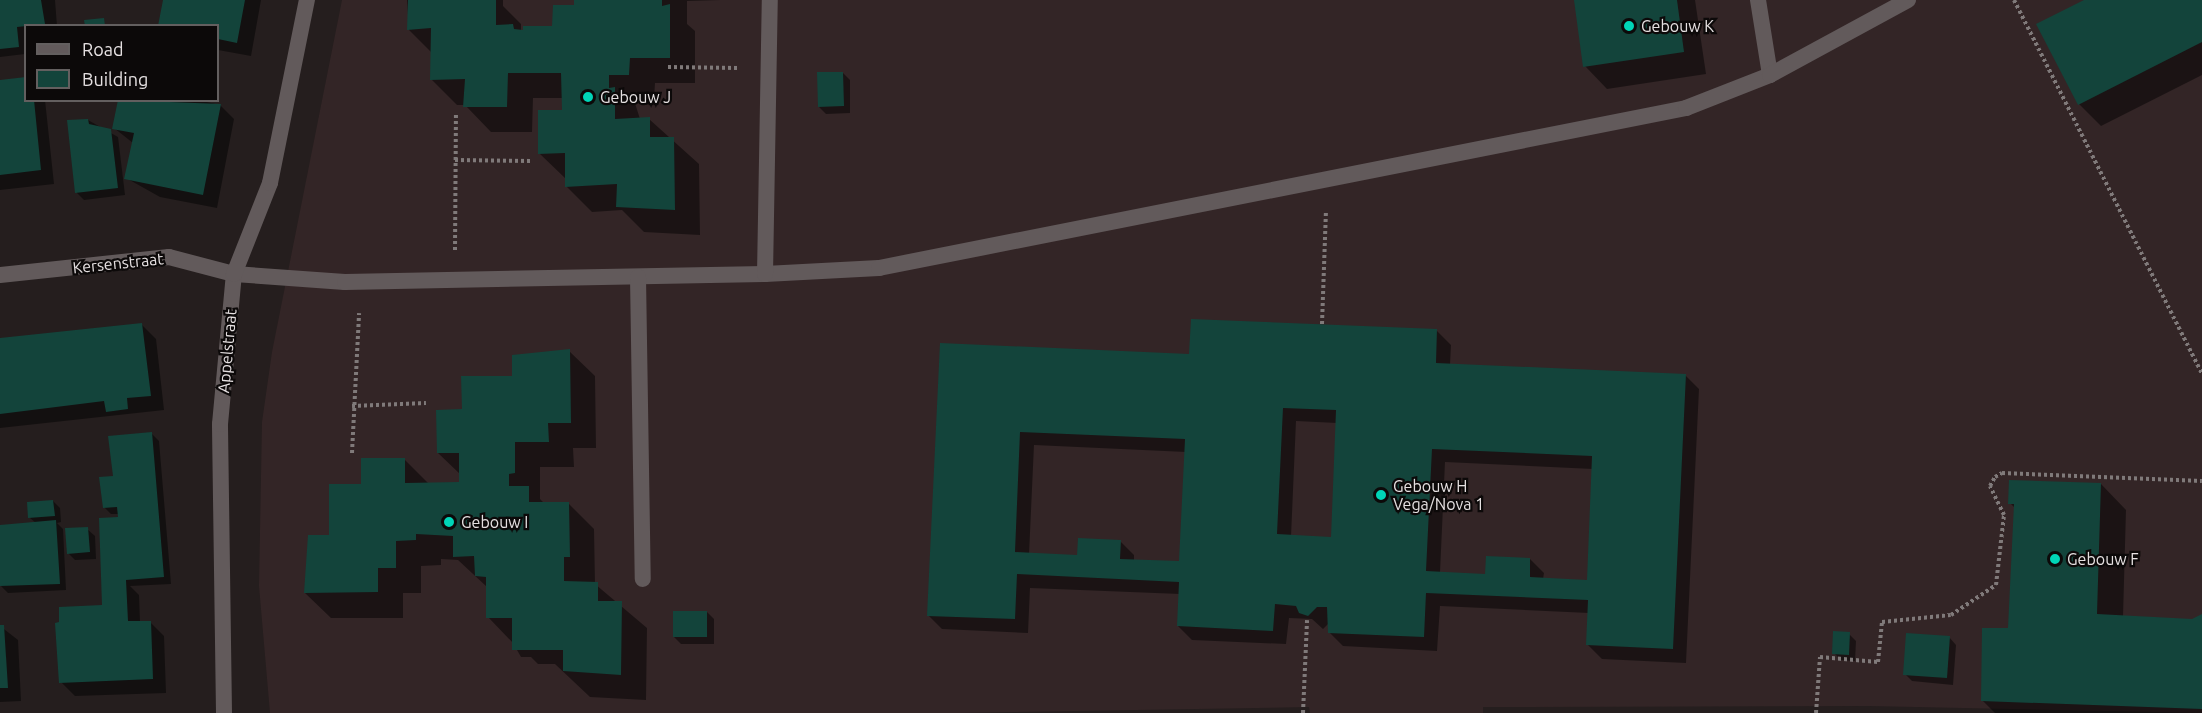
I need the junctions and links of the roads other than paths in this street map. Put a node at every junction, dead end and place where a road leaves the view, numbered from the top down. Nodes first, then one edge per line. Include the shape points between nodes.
1 (307, 0) edge
2 (770, 0) edge
3 (1758, 0) edge
4 (1908, 0) edge
5 (1770, 75) junction
6 (234, 274) junction
7 (765, 274) junction
8 (0, 275) edge
9 (638, 278) junction
10 (643, 579) dead end
11 (224, 713) edge

1 - 6 street, Appelstraat via 270,183
2 - 7 street
3 - 5 street
4 - 5 street, Kersenstraat
5 - 7 street, Kersenstraat via 1686,108 879,268
6 - 8 street, Kersenstraat via 169,257
6 - 9 street, Kersenstraat via 361,282
6 - 11 street, Appelstraat via 220,424
7 - 9 street, Kersenstraat
9 - 10 street

